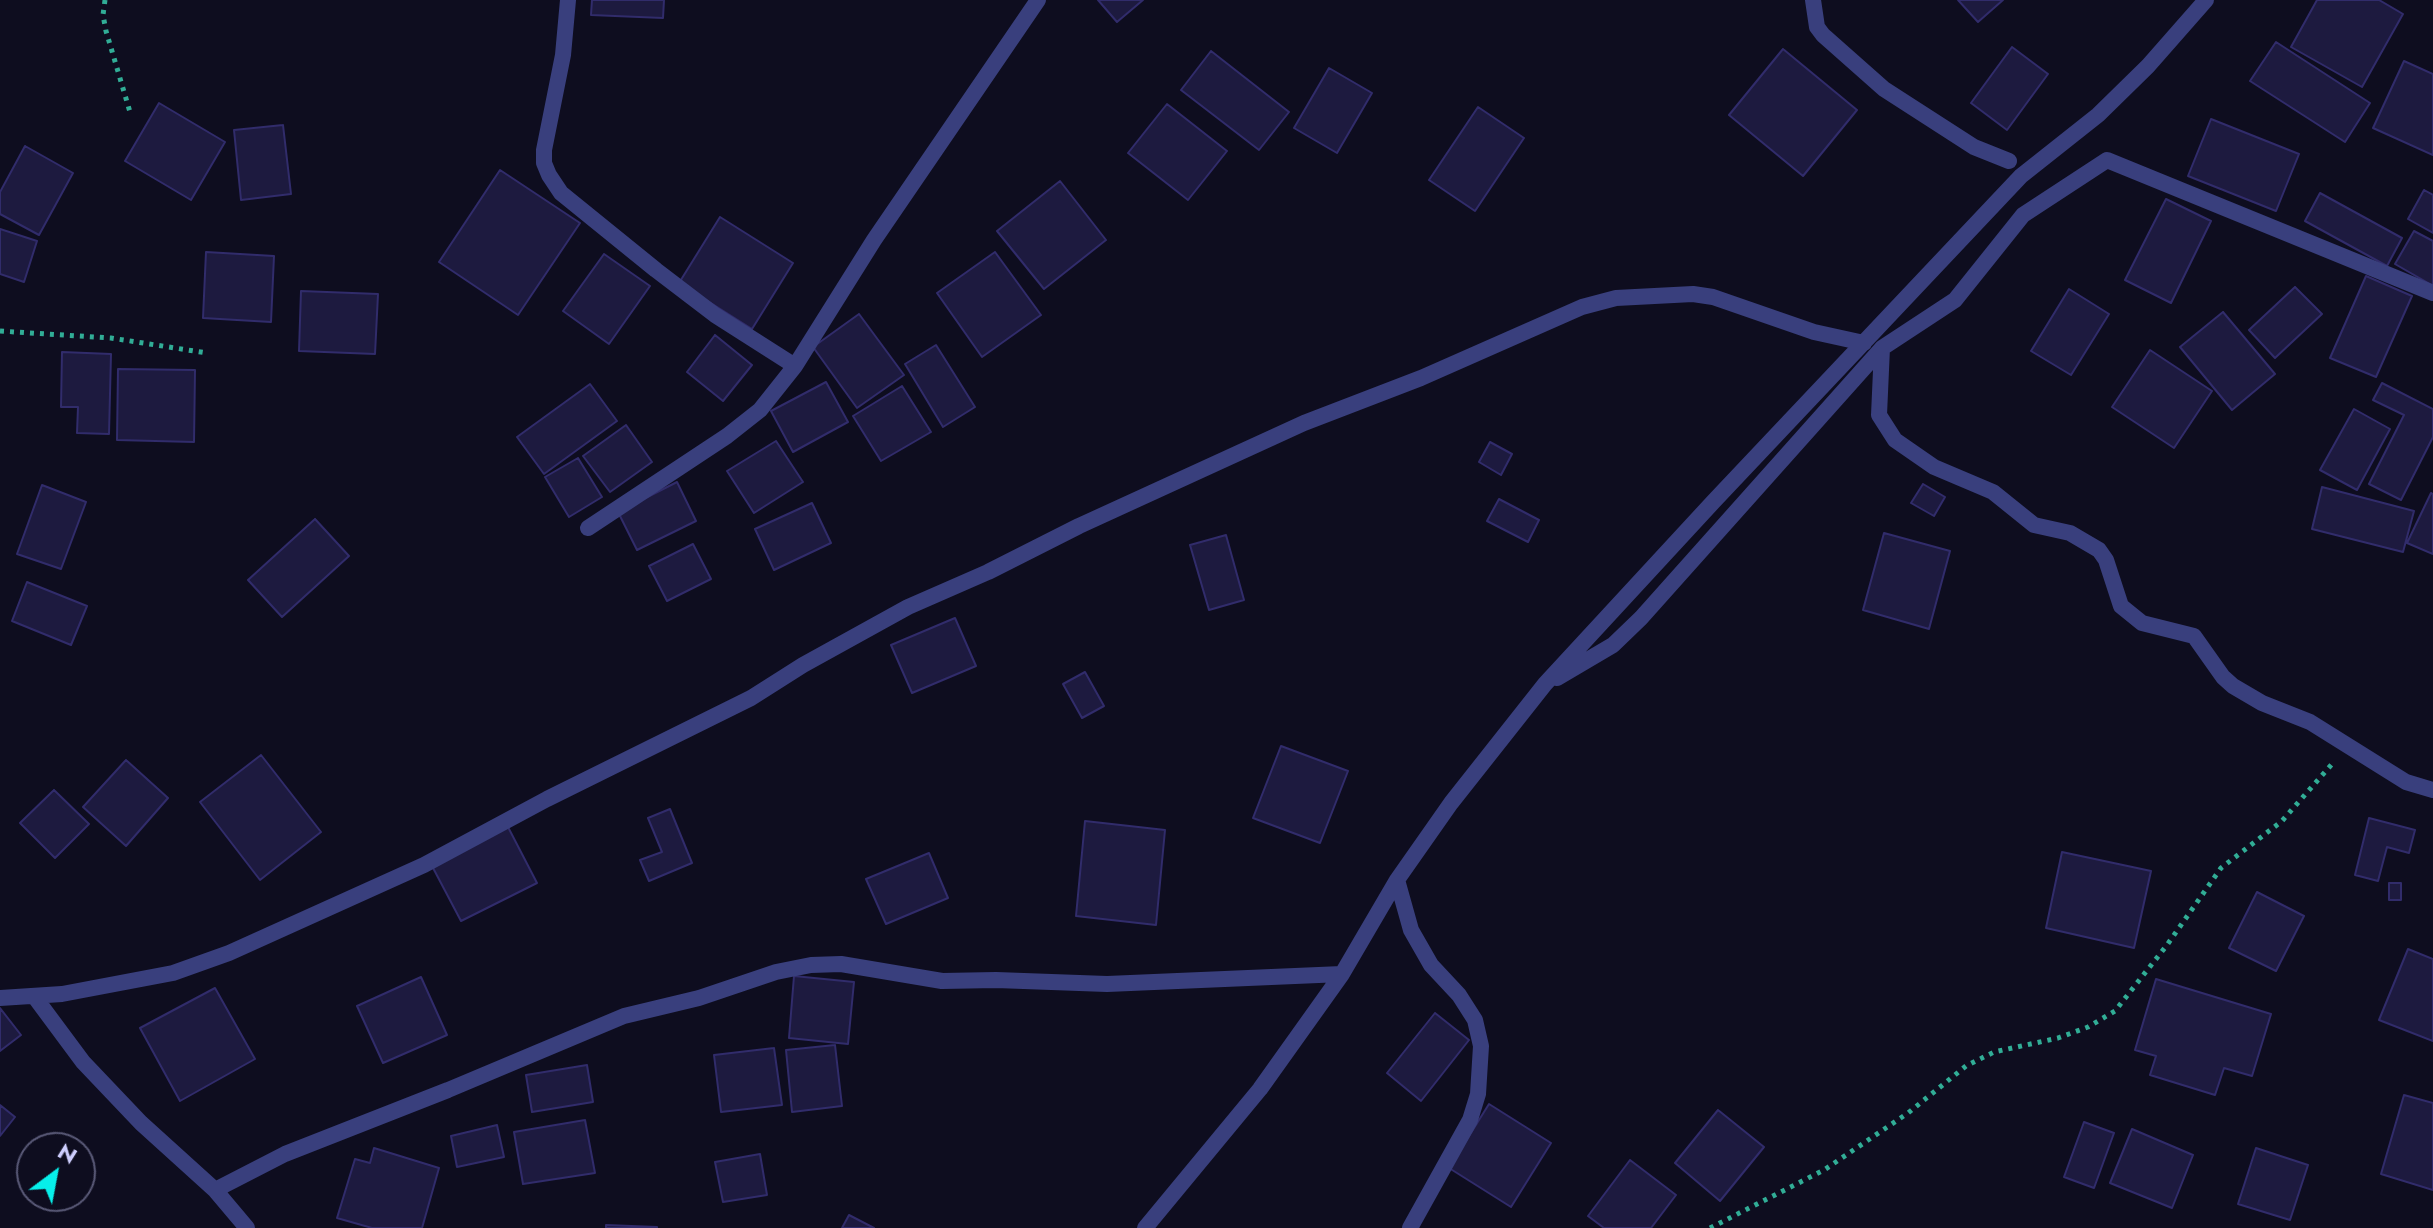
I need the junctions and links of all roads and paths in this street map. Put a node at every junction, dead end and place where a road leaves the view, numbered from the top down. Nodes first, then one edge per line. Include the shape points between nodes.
1 (105, 0) edge
2 (568, 0) edge
3 (1038, 0) edge
4 (1813, 0) edge
5 (2206, 0) edge
6 (130, 112) dead end
7 (2009, 161) dead end
8 (2433, 293) edge
9 (0, 331) edge
10 (1864, 343) junction
11 (1882, 348) junction
12 (207, 353) dead end
13 (795, 366) junction
14 (588, 528) dead end
15 (1545, 684) junction
16 (2347, 744) junction
17 (2433, 790) edge
18 (1397, 880) junction
19 (1342, 974) junction
20 (34, 996) junction
21 (0, 998) edge
22 (215, 1190) junction
23 (247, 1228) edge
24 (1145, 1228) edge
25 (1410, 1228) edge
26 (1710, 1228) edge

1 - 6 path via 106,31
2 - 13 street via 544,150 549,175 561,193 656,270
3 - 13 street
4 - 7 street via 1823,35 1884,89 1974,147
5 - 10 street via 2098,115 2021,176
8 - 11 street via 2107,160 2023,215 1955,300
9 - 12 path via 111,338
10 - 15 street
10 - 20 street via 1693,294 1616,298 1582,307 1304,423 908,607 751,698 374,890 173,973
11 - 15 street via 1641,618 1613,645
11 - 16 street via 1879,415 1895,440 1934,467 1993,492 2034,525 2083,539 2103,555 2117,598 2129,613 2142,623 2194,636 2233,686
13 - 14 street via 760,410 727,436
15 - 18 street
16 - 17 street via 2391,774
16 - 26 path via 2282,821 2221,868 2115,1011 2088,1027 1994,1052 1966,1066 1824,1170
18 - 19 street
18 - 25 street via 1411,930 1475,1020 1481,1046 1478,1094 1470,1120
19 - 22 street via 1107,984 942,981 841,964 811,965 624,1016 285,1154
19 - 24 street via 1260,1089
20 - 21 street
20 - 22 street via 83,1062
22 - 23 street

